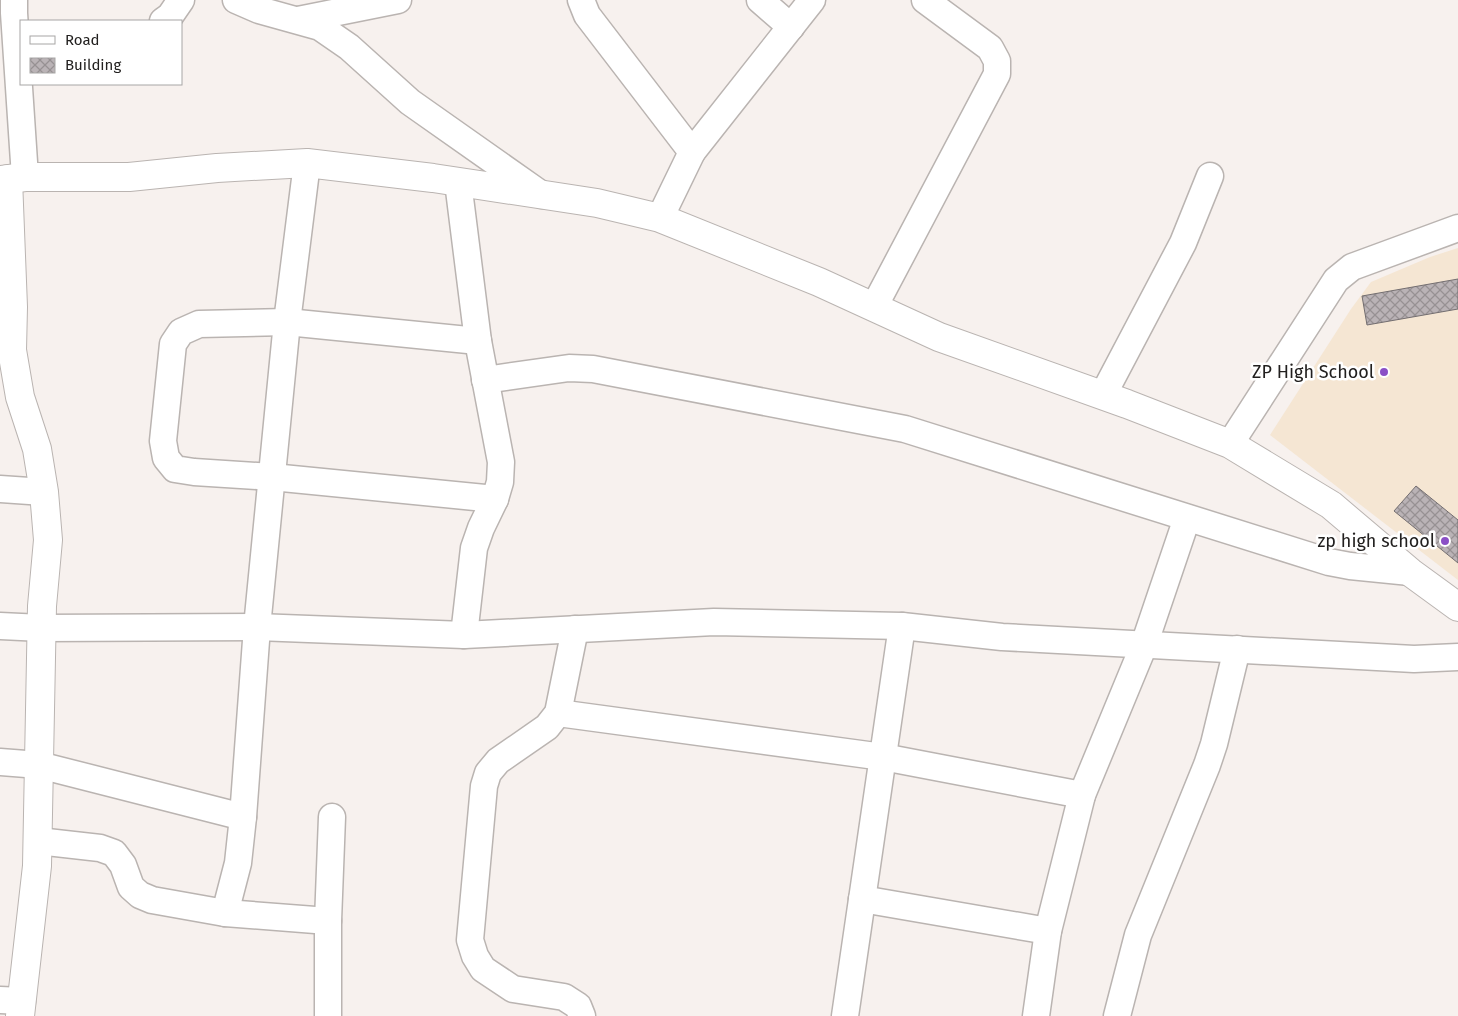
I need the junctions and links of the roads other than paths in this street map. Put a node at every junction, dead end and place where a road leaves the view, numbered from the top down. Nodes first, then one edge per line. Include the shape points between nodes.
1 (14, 0) edge
2 (181, 0) edge
3 (236, 0) edge
4 (398, 0) edge
5 (581, 0) edge
6 (760, 0) edge
7 (812, 0) edge
8 (925, 0) edge
9 (164, 20) edge
10 (298, 20) junction
11 (791, 27) junction
12 (12, 40) edge
13 (692, 152) junction
14 (307, 163) junction
15 (1210, 176) dead end
16 (11, 179) edge
17 (458, 182) junction
18 (542, 195) junction
19 (660, 218) junction
20 (1458, 228) edge
21 (7, 307) edge
22 (874, 307) junction
23 (288, 322) junction
24 (478, 341) junction
25 (485, 380) junction
26 (1103, 396) junction
27 (1230, 444) junction
28 (272, 477) junction
29 (0, 488) edge
30 (44, 492) junction
31 (495, 499) junction
32 (1187, 518) junction
33 (1410, 572) junction
34 (1458, 607) edge
35 (0, 626) edge
36 (902, 626) junction
37 (257, 627) junction
38 (42, 628) junction
39 (574, 629) junction
40 (464, 635) junction
41 (1144, 645) junction
42 (1237, 650) junction
43 (1458, 657) edge
44 (558, 713) junction
45 (883, 757) junction
46 (0, 762) edge
47 (39, 765) junction
48 (1082, 795) junction
49 (243, 817) junction
50 (332, 818) dead end
51 (38, 841) junction
52 (862, 899) junction
53 (225, 913) junction
54 (328, 921) junction
55 (1048, 931) junction
56 (14, 1006) edge
57 (328, 1016) edge
58 (582, 1016) edge
59 (845, 1016) edge
60 (1036, 1016) edge
61 (1117, 1016) edge

1 - 12 street
2 - 9 street
3 - 10 street
4 - 10 street
5 - 13 street via 588,15
6 - 11 street
7 - 11 street
8 - 22 street via 990,48 997,61 997,74
10 - 18 street via 320,27 349,47 410,102
11 - 13 street
12 - 16 street
13 - 19 street
14 - 16 street via 129,177
14 - 17 street
14 - 23 street
15 - 26 street via 1183,243
16 - 21 street
17 - 18 street
17 - 24 street
18 - 19 street via 597,203
19 - 22 street
20 - 27 street via 1352,267 1336,280
21 - 30 street via 20,397 37,449
22 - 26 street via 939,337
23 - 24 street
23 - 28 street
23 - 28 street via 199,324 181,332 173,344 171,361 163,441 166,458 176,469
24 - 25 street
25 - 31 street via 501,462
25 - 32 street via 569,368 593,369 905,429
26 - 27 street
27 - 33 street via 1331,505
28 - 31 street
28 - 37 street
29 - 30 street
30 - 38 street via 48,540
31 - 40 street via 474,548
32 - 33 street via 1329,562
32 - 41 street
33 - 34 street
35 - 38 street
36 - 39 street via 714,622
36 - 41 street via 1002,637
36 - 45 street
37 - 38 street
37 - 40 street
37 - 49 street
38 - 47 street
39 - 40 street
39 - 44 street
41 - 42 street
41 - 48 street
42 - 43 street via 1414,659
42 - 61 street via 1209,758 1138,935
44 - 45 street
44 - 58 street via 547,727 498,761 488,773 484,786 470,940 483,969 513,988 564,997 578,1006
45 - 48 street
45 - 52 street
46 - 47 street
47 - 49 street
47 - 51 street
48 - 55 street
49 - 53 street via 238,863
50 - 54 street
51 - 53 street via 100,848 114,853 123,864 131,887 140,895
51 - 56 street via 37,866
52 - 55 street
52 - 59 street
53 - 54 street
54 - 57 street
55 - 60 street

